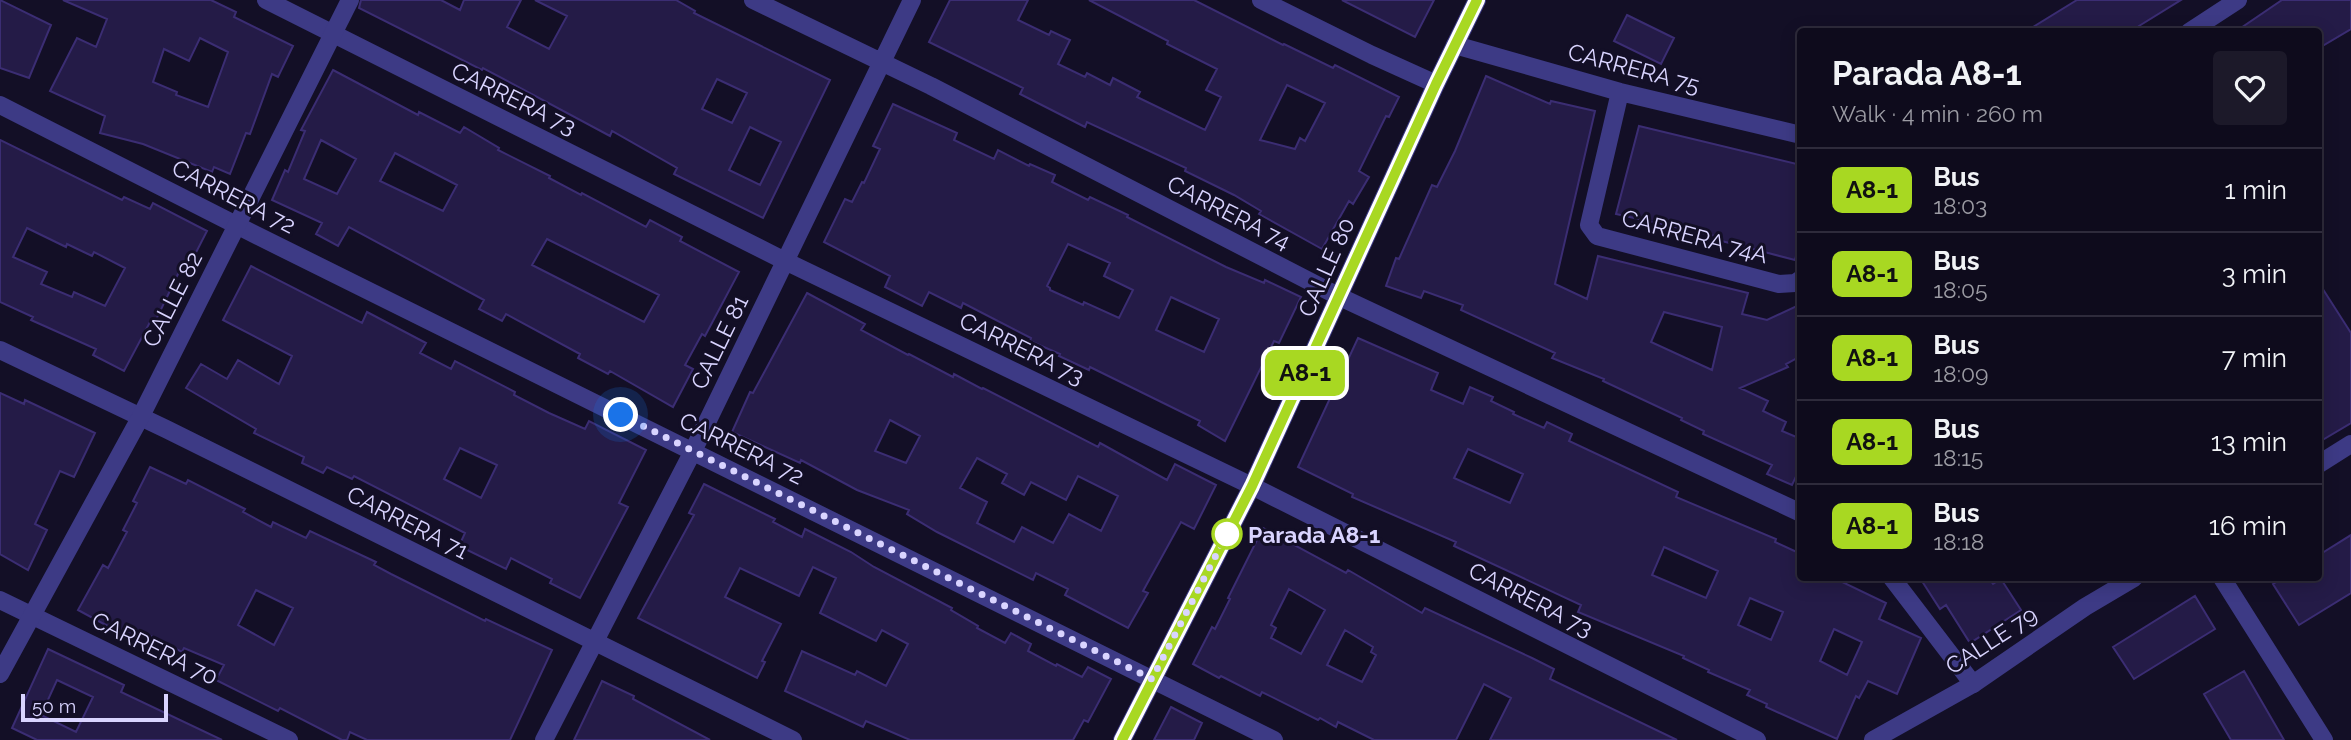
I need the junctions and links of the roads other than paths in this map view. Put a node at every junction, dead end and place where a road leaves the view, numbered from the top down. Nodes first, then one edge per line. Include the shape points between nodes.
1 (266, 0) edge
2 (349, 0) edge
3 (753, 0) edge
4 (912, 0) edge
5 (1261, 0) edge
6 (1477, 0) edge
7 (2234, 1) edge
8 (2195, 28) edge
9 (331, 34) junction
10 (1455, 45) junction
11 (881, 62) junction
12 (1436, 84) junction
13 (1620, 92) junction
14 (0, 105) edge
15 (1797, 134) edge
16 (236, 225) junction
17 (785, 261) junction
18 (1797, 282) edge
19 (1340, 297) junction
20 (0, 350) edge
21 (140, 418) junction
22 (2351, 444) edge
23 (693, 451) junction
24 (2322, 462) edge
25 (1252, 486) junction
26 (1797, 511) edge
27 (1894, 581) edge
28 (2129, 581) edge
29 (2224, 581) edge
30 (0, 600) edge
31 (33, 617) junction
32 (594, 643) junction
33 (0, 674) edge
34 (1152, 679) junction
35 (1973, 684) junction
36 (269, 736) edge
37 (289, 740) edge
38 (544, 740) edge
39 (793, 740) edge
40 (1122, 740) edge
41 (1274, 740) edge
42 (1757, 740) edge
43 (1873, 740) edge
44 (2324, 740) edge

1 - 9 street, CARRERA 73
2 - 9 street, CALLE 82
3 - 11 street, CARRERA 74
4 - 11 street, CALLE 81
5 - 12 street
6 - 10 street, CALLE 80
7 - 8 street
9 - 16 street, CALLE 82
9 - 17 street, CARRERA 73
10 - 12 street, CALLE 80
10 - 13 street, CARRERA 75
11 - 17 street, CALLE 81
11 - 19 street, CARRERA 74
12 - 19 street, CALLE 80
13 - 15 street, CARRERA 75
13 - 18 street, CARRERA 74A via 1589,225 1597,236 1779,284
14 - 16 street, CARRERA 72
16 - 21 street, CALLE 82
16 - 23 street, CARRERA 72
17 - 23 street, CALLE 81
17 - 25 street, CARRERA 73
19 - 25 street, CALLE 80
19 - 26 street, CARRERA 74
20 - 21 street, CARRERA 71
21 - 31 street, CALLE 82
21 - 32 street, CARRERA 71
22 - 24 street
23 - 32 street, CALLE 81
23 - 34 street, CARRERA 72
25 - 34 street, CALLE 80
25 - 42 street, CARRERA 73
27 - 35 street
28 - 35 street, CALLE 79
29 - 44 street
30 - 31 street, CARRERA 70
31 - 33 street, CALLE 82
31 - 36 street, CARRERA 70
32 - 38 street, CALLE 81
32 - 39 street, CARRERA 71
34 - 40 street, CALLE 80
34 - 41 street, CARRERA 72
35 - 43 street, CALLE 79
36 - 37 street, CARRERA 70

